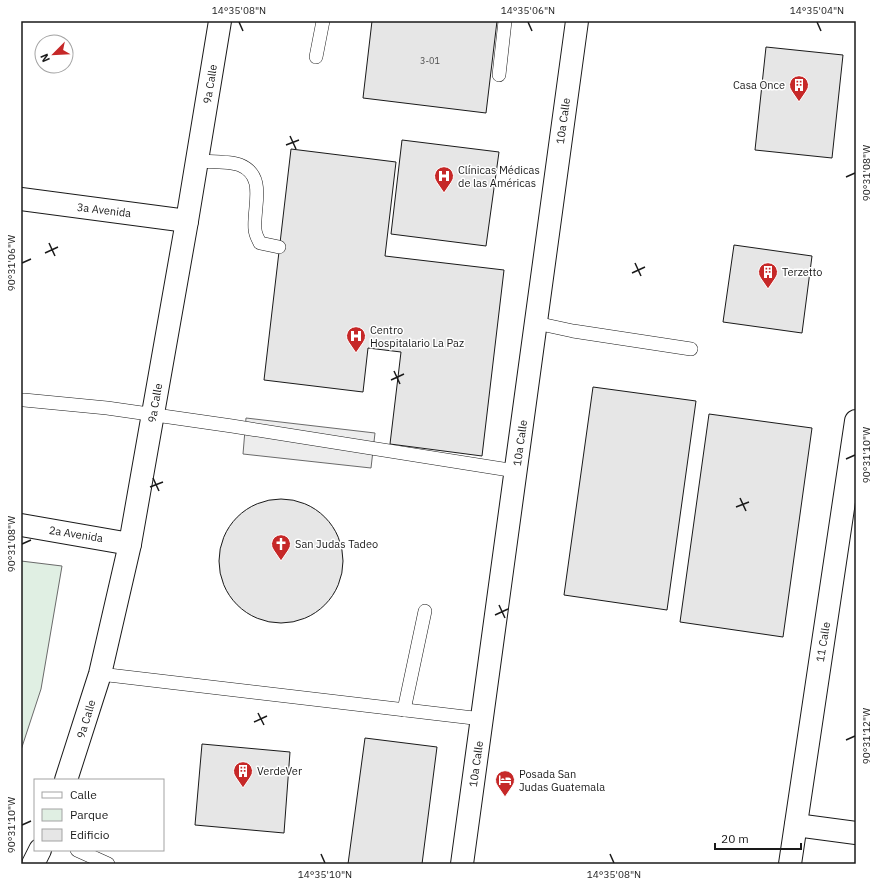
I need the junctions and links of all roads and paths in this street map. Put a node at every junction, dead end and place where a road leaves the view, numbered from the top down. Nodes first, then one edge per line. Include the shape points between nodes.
1 (220, 21) edge
2 (323, 21) edge
3 (505, 21) edge
4 (577, 21) edge
5 (316, 57) dead end
6 (499, 75) dead end
7 (197, 160) junction
8 (21, 199) edge
9 (187, 221) junction
10 (279, 247) dead end
11 (536, 323) junction
12 (691, 349) dead end
13 (24, 400) dead end
14 (154, 415) junction
15 (856, 421) edge
16 (516, 471) junction
17 (21, 525) edge
18 (130, 544) junction
19 (425, 611) dead end
20 (100, 674) junction
21 (404, 710) junction
22 (482, 719) junction
23 (66, 779) edge
24 (796, 825) junction
25 (856, 833) edge
26 (39, 851) edge
27 (78, 851) edge
28 (21, 861) edge
29 (32, 864) edge
30 (108, 864) edge
31 (462, 864) edge
32 (790, 864) edge

1 - 7 street, 9a Calle
2 - 5 lane
3 - 6 lane
4 - 11 street, 10a Calle
7 - 9 street, 9a Calle
7 - 10 lane via 236,164 246,168 253,175 257,187 257,237 260,243
8 - 9 street, 3a Avenida
9 - 14 street, 9a Calle
11 - 12 lane
11 - 16 street, 10a Calle
13 - 14 lane
14 - 16 lane
14 - 18 street, 9a Calle
15 - 24 street, 11 Calle
16 - 22 street, 10a Calle
17 - 18 street, 2a Avenida
18 - 20 street, 9a Calle
19 - 21 lane
20 - 21 lane
20 - 23 street, 9a Calle
21 - 22 lane
22 - 31 street, 10a Calle
24 - 25 street
24 - 32 street, 11 Calle
26 - 29 street
27 - 30 lane
28 - 29 street

